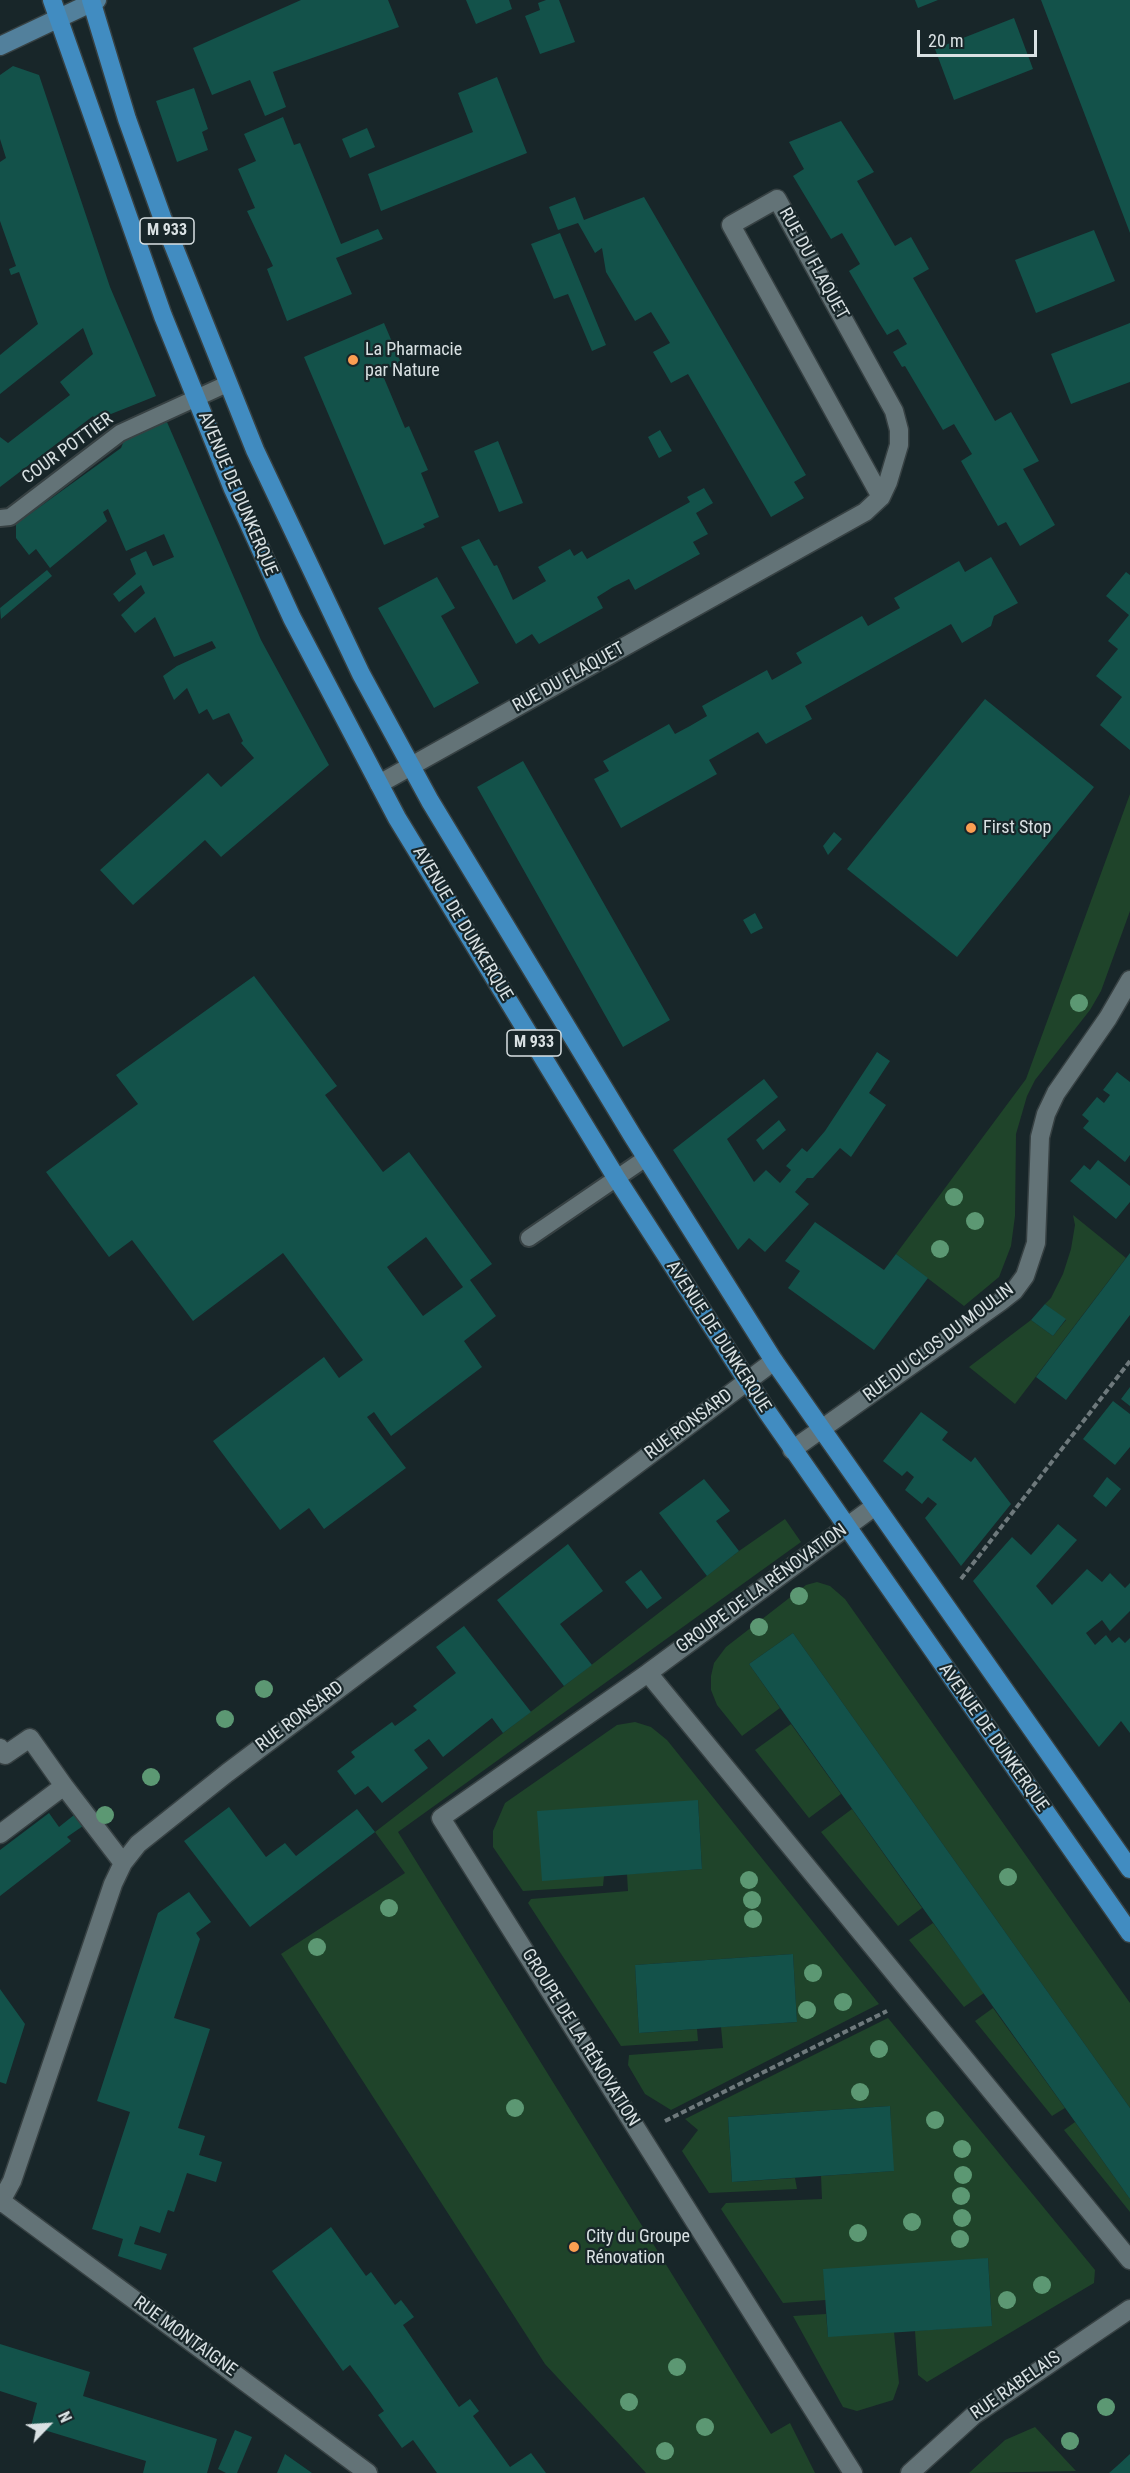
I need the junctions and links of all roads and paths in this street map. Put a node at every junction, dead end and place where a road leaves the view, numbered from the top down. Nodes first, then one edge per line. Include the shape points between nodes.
1 (52, 0) edge
2 (93, 1) edge
3 (58, 18) junction
4 (0, 46) edge
5 (227, 384) junction
6 (195, 398) junction
7 (881, 497) junction
8 (0, 518) edge
9 (411, 766) junction
10 (378, 784) junction
11 (1130, 980) edge
12 (646, 1158) junction
13 (617, 1179) junction
14 (529, 1238) dead end
15 (774, 1361) junction
16 (1130, 1361) edge
17 (747, 1381) junction
18 (822, 1430) junction
19 (792, 1450) junction
20 (875, 1506) junction
21 (846, 1527) junction
22 (943, 1603) junction
23 (648, 1672) junction
24 (0, 1748) edge
25 (64, 1786) junction
26 (0, 1834) edge
27 (123, 1863) junction
28 (1130, 1869) edge
29 (1130, 1933) edge
30 (914, 1997) junction
31 (640, 2134) junction
32 (1, 2202) edge
33 (1130, 2260) edge
34 (1130, 2309) edge
35 (368, 2473) edge
36 (853, 2473) edge
37 (910, 2473) edge

1 - 3 main road, M 933
2 - 3 main road
2 - 5 main road, AVENUE DE DUNKERQUE / M 933 via 150,184
3 - 4 main road
3 - 6 main road, AVENUE DE DUNKERQUE / M 933
5 - 6 lane, COUR POTTIER
5 - 9 main road, AVENUE DE DUNKERQUE / M 933 via 361,674
6 - 8 lane, COUR POTTIER via 120,433 10,516
6 - 10 main road, AVENUE DE DUNKERQUE / M 933 via 268,569
7 - 7 street, RUE DU FLAQUET via 899,445 894,411 777,199 731,225
7 - 9 street, RUE DU FLAQUET via 865,512
9 - 10 street, RUE DU FLAQUET
9 - 12 main road, AVENUE DE DUNKERQUE / M 933
10 - 13 main road, AVENUE DE DUNKERQUE / M 933
11 - 18 street, RUE DU CLOS DU MOULIN via 1046,1114 1040,1137 1036,1242 1025,1276 1014,1291
12 - 13 lane
12 - 15 main road, AVENUE DE DUNKERQUE / M 933
13 - 14 lane
13 - 17 main road, AVENUE DE DUNKERQUE / M 933
15 - 17 street, RUE RONSARD
15 - 18 main road, AVENUE DE DUNKERQUE / M 933
16 - 22 path
17 - 19 main road, AVENUE DE DUNKERQUE / M 933
17 - 27 street, RUE RONSARD via 166,1820
18 - 19 street, RUE DU CLOS DU MOULIN
18 - 20 main road, AVENUE DE DUNKERQUE / M 933
19 - 21 main road, AVENUE DE DUNKERQUE / M 933
20 - 21 street, GROUPE DE LA RÉNOVATION
20 - 22 main road, AVENUE DE DUNKERQUE / M 933
21 - 23 street, GROUPE DE LA RÉNOVATION
21 - 29 main road, AVENUE DE DUNKERQUE / M 933
22 - 28 main road, AVENUE DE DUNKERQUE / M 933
23 - 30 street
23 - 31 street, GROUPE DE LA RÉNOVATION via 441,1818
24 - 25 street via 5,1755 30,1738
25 - 26 street
25 - 27 street
27 - 32 street, RUE RONSARD via 12,2181
30 - 31 path
30 - 33 street
31 - 36 street, GROUPE DE LA RÉNOVATION
32 - 35 street, RUE MONTAIGNE
34 - 37 street, RUE RABELAIS via 974,2415

